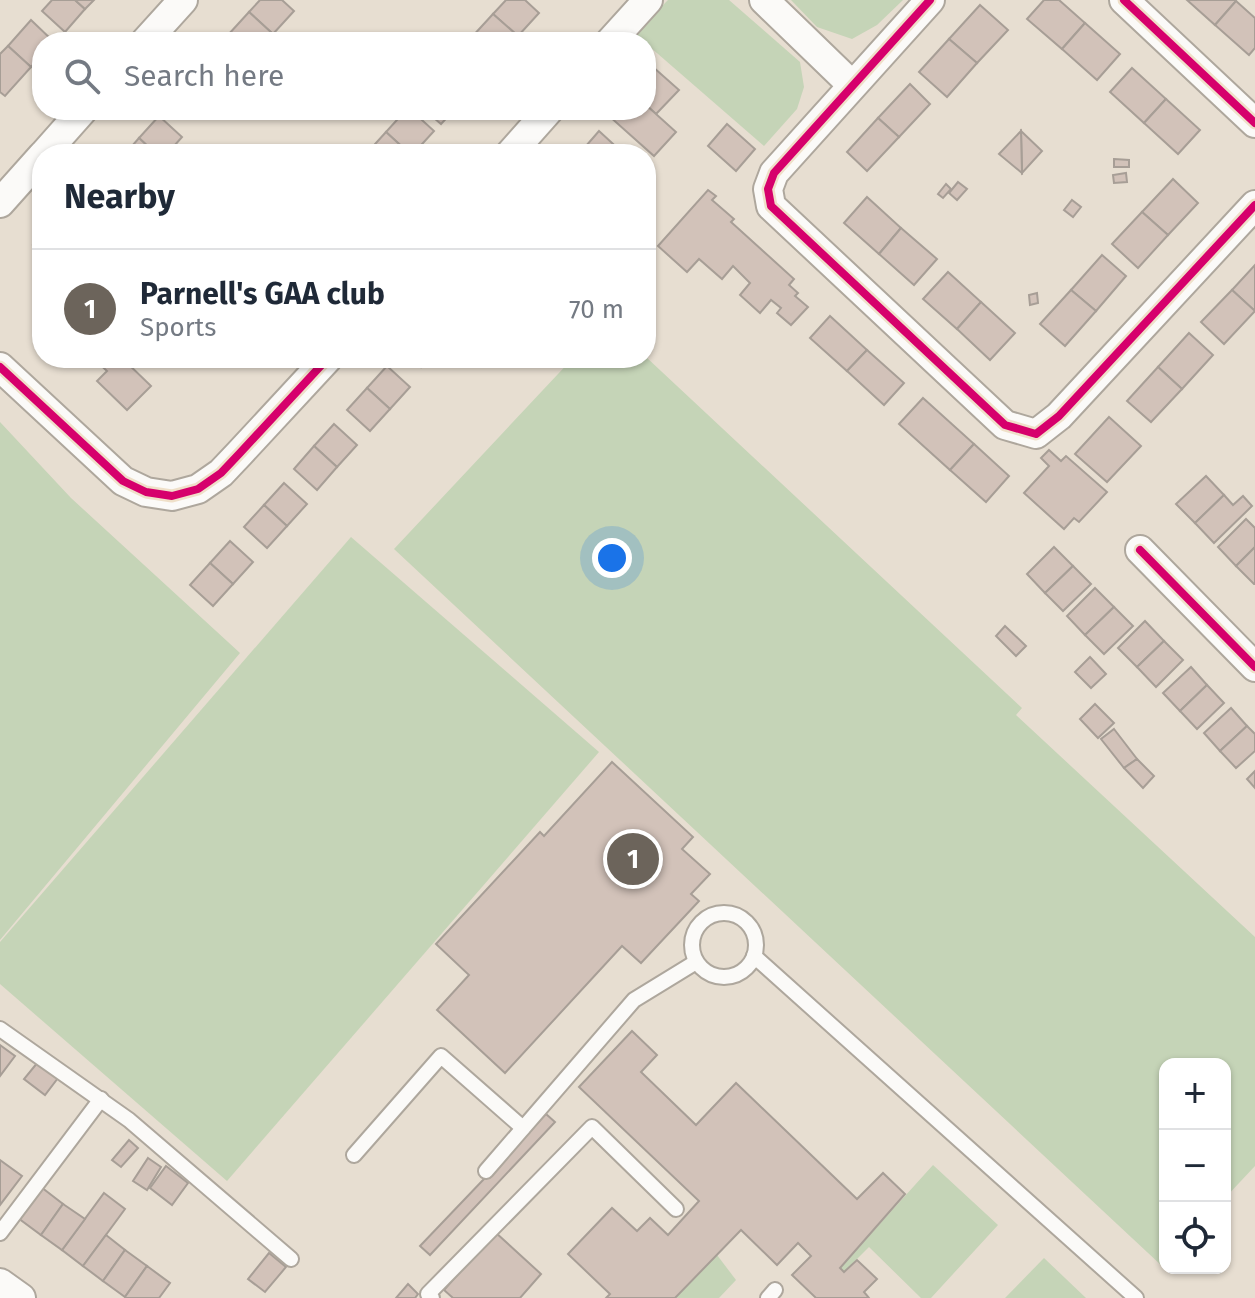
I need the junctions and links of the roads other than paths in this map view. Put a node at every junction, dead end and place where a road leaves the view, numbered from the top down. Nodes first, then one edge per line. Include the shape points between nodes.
1 (183, 0) edge
2 (648, 0) edge
3 (764, 0) edge
4 (930, 0) edge
5 (1124, 0) edge
6 (154, 32) edge
7 (619, 32) edge
8 (852, 85) junction
9 (74, 120) edge
10 (540, 120) edge
11 (1255, 123) edge
12 (53, 144) edge
13 (519, 144) edge
14 (32, 167) edge
15 (0, 203) edge
16 (1255, 205) edge
17 (0, 367) edge
18 (319, 368) edge
19 (1140, 550) dead end
20 (1255, 667) edge
21 (754, 956) junction
22 (696, 962) junction
23 (0, 1029) edge
24 (101, 1099) junction
25 (523, 1128) junction
26 (354, 1155) dead end
27 (486, 1171) dead end
28 (676, 1209) dead end
29 (0, 1233) edge
30 (291, 1259) dead end
31 (0, 1283) edge
32 (21, 1298) edge
33 (432, 1298) edge
34 (1136, 1298) edge

1 - 6 street
2 - 7 street
3 - 8 street
4 - 8 street
5 - 11 street
8 - 16 street via 774,173 768,189 771,206 1005,425 1036,434 1059,416
9 - 12 street
10 - 13 street
14 - 15 street
17 - 18 street via 123,481 172,496 198,489 221,473
19 - 20 street
21 - 22 lane via 733,976 712,975
21 - 22 lane via 749,925 720,913 695,931
21 - 34 lane
22 - 25 lane via 634,1000
23 - 24 lane
24 - 29 lane
24 - 30 lane
25 - 26 lane via 441,1056
25 - 27 lane
28 - 33 lane via 592,1127 428,1294
31 - 32 street

